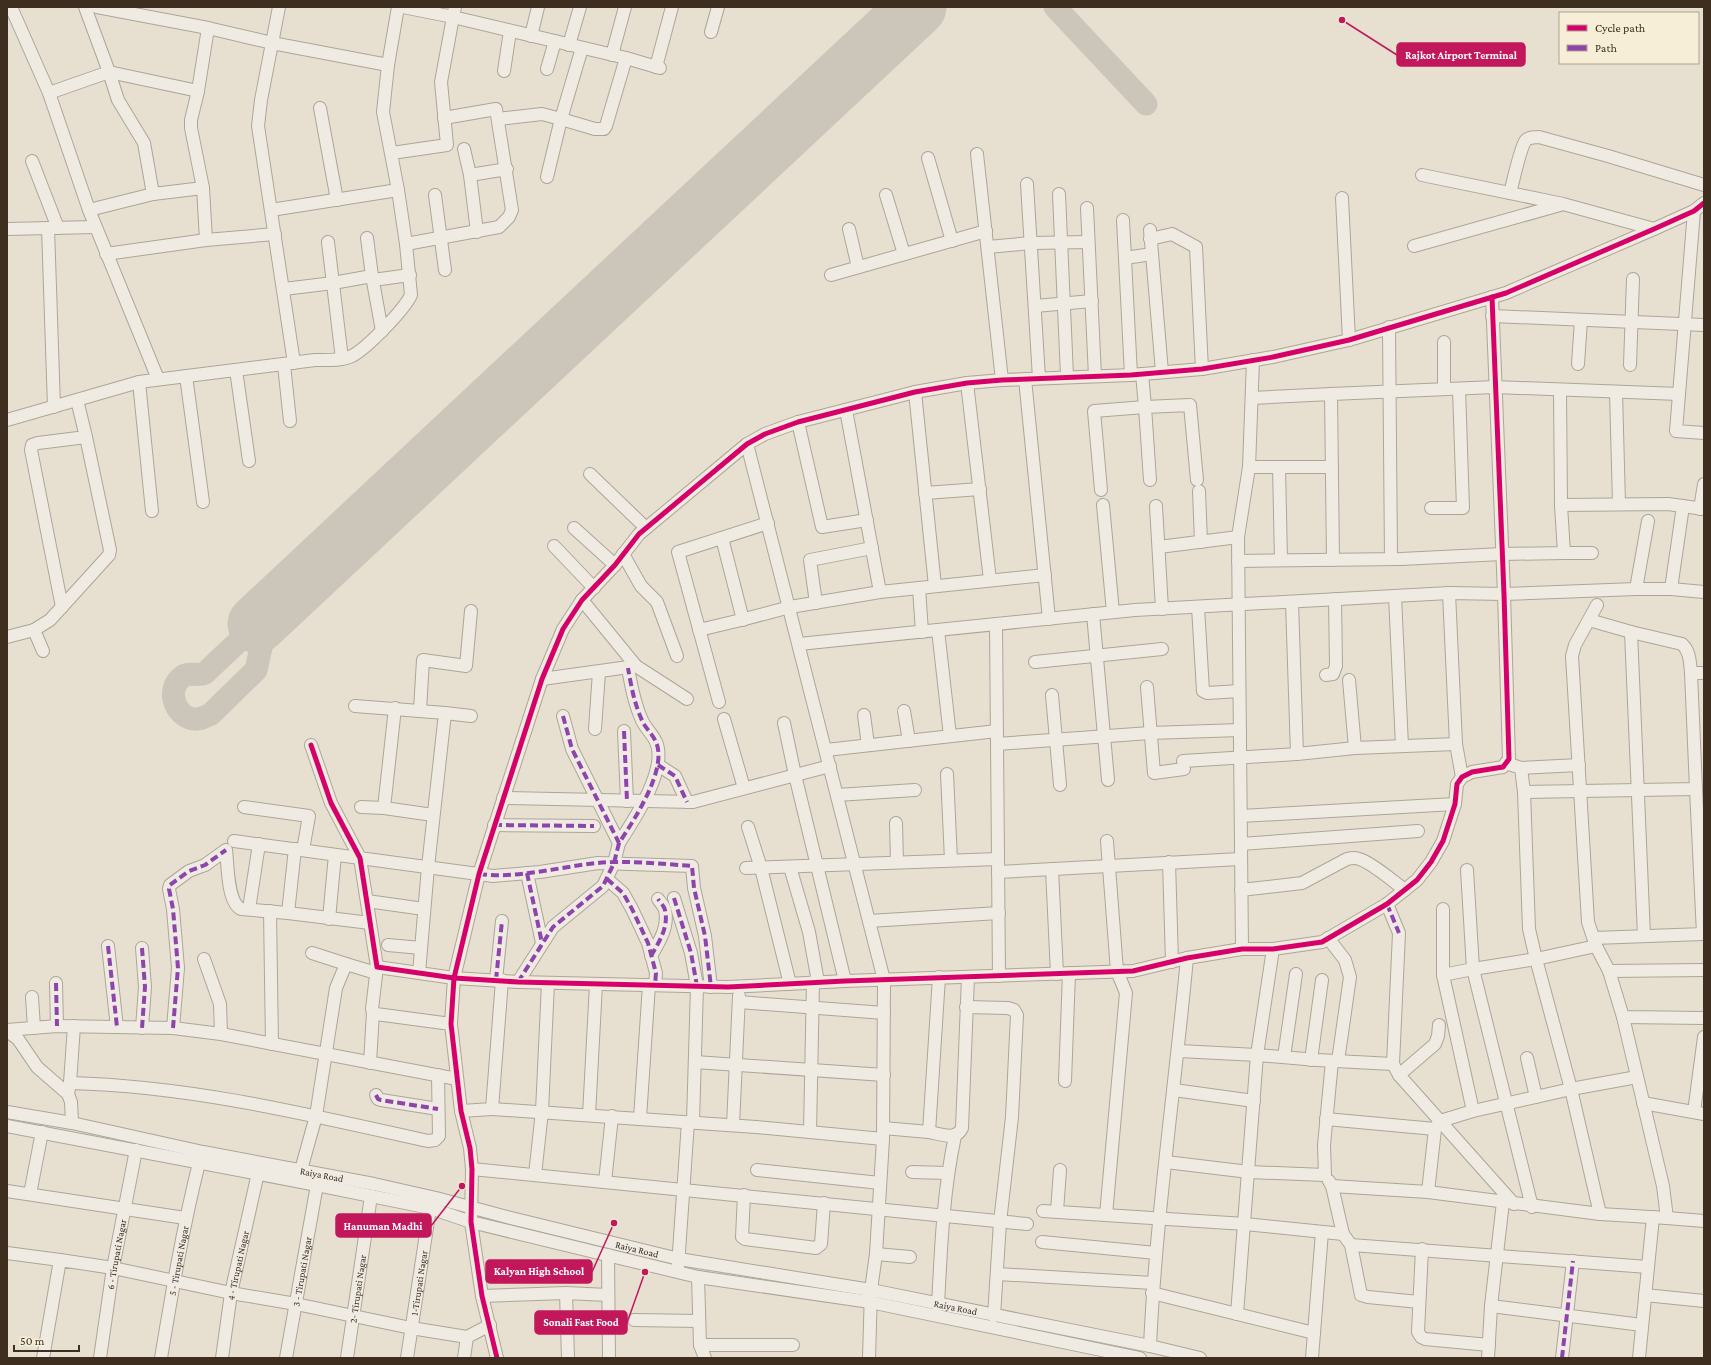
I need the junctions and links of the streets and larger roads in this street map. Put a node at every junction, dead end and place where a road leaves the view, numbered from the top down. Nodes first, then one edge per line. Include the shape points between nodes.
1 (11, 7) edge
2 (85, 7) edge
3 (97, 7) edge
4 (279, 7) edge
5 (398, 7) edge
6 (403, 7) edge
7 (538, 7) edge
8 (580, 7) edge
9 (625, 7) edge
10 (672, 7) edge
11 (718, 7) edge
12 (454, 12) edge
13 (11, 22) edge
14 (208, 28) junction
15 (510, 31) junction
16 (710, 32) dead end
17 (532, 36) junction
18 (556, 41) junction
19 (272, 43) junction
20 (570, 45) junction
21 (582, 48) junction
22 (612, 55) junction
23 (626, 58) junction
24 (388, 65) junction
25 (547, 69) dead end
26 (504, 71) dead end
27 (109, 72) junction
28 (198, 91) junction
29 (49, 94) junction
30 (320, 108) dead end
31 (444, 118) junction
32 (498, 119) junction
33 (561, 119) junction
34 (464, 149) dead end
35 (392, 153) junction
36 (977, 154) dead end
37 (928, 158) dead end
38 (32, 161) dead end
39 (506, 169) junction
40 (470, 175) junction
41 (1422, 175) dead end
42 (547, 177) dead end
43 (1027, 184) dead end
44 (1704, 185) edge
45 (203, 188) junction
46 (398, 190) junction
47 (1510, 193) junction
48 (153, 194) junction
49 (1059, 194) dead end
50 (435, 195) dead end
51 (886, 195) dead end
52 (1342, 198) dead end
53 (337, 200) junction
54 (1563, 204) junction
55 (1087, 208) dead end
56 (1700, 208) edge
57 (89, 210) junction
58 (271, 210) junction
59 (1123, 220) dead end
60 (95, 227) junction
61 (53, 228) junction
62 (7, 229) edge
63 (849, 229) dead end
64 (1654, 229) junction
65 (986, 231) junction
66 (477, 232) junction
67 (275, 234) junction
68 (441, 237) junction
69 (367, 238) dead end
70 (206, 240) junction
71 (952, 241) junction
72 (328, 242) dead end
73 (1088, 242) junction
74 (1031, 243) junction
75 (1062, 243) junction
76 (406, 244) junction
77 (1414, 246) dead end
78 (988, 247) junction
79 (106, 254) junction
80 (904, 254) junction
81 (1152, 254) junction
82 (1125, 258) junction
83 (858, 267) junction
84 (445, 270) dead end
85 (410, 275) junction
86 (831, 275) dead end
87 (373, 278) junction
88 (1633, 279) dead end
89 (334, 283) junction
90 (284, 288) junction
91 (1492, 297) junction
92 (1092, 301) junction
93 (1064, 303) junction
94 (1035, 306) junction
95 (1492, 316) junction
96 (1581, 320) junction
97 (1632, 322) junction
98 (1684, 324) junction
99 (1704, 325) edge
100 (1389, 327) junction
101 (382, 331) junction
102 (1349, 340) junction
103 (1444, 342) dead end
104 (342, 359) junction
105 (1253, 360) junction
106 (289, 364) junction
107 (1578, 364) dead end
108 (1630, 364) dead end
109 (1202, 369) junction
110 (236, 370) junction
111 (1162, 372) junction
112 (1136, 374) junction
113 (186, 376) junction
114 (1067, 376) junction
115 (1095, 376) junction
116 (1039, 378) junction
117 (158, 379) junction
118 (1025, 379) junction
119 (1002, 380) junction
120 (139, 382) junction
121 (967, 383) junction
122 (1495, 388) junction
123 (1444, 389) junction
124 (1459, 389) junction
125 (1560, 390) junction
126 (1389, 391) junction
127 (914, 392) junction
128 (1616, 392) junction
129 (1331, 394) junction
130 (1679, 394) junction
131 (1252, 398) junction
132 (77, 400) junction
133 (54, 407) junction
134 (1145, 407) junction
135 (846, 410) junction
136 (7, 420) edge
137 (290, 422) dead end
138 (798, 422) junction
139 (1704, 433) edge
140 (86, 437) junction
141 (747, 444) junction
142 (249, 461) dead end
143 (1249, 466) junction
144 (1279, 467) junction
145 (1332, 467) junction
146 (590, 474) dead end
147 (1150, 480) dead end
148 (1704, 484) edge
149 (980, 489) junction
150 (1101, 490) dead end
151 (925, 494) junction
152 (203, 502) dead end
153 (1619, 504) junction
154 (1103, 505) dead end
155 (1561, 505) junction
156 (1156, 506) dead end
157 (1683, 506) junction
158 (1431, 508) dead end
159 (1702, 509) edge
160 (152, 511) dead end
161 (867, 520) junction
162 (1648, 521) dead end
163 (768, 523) junction
164 (574, 528) dead end
165 (646, 528) junction
166 (1238, 537) junction
167 (722, 538) junction
168 (1201, 542) junction
169 (554, 546) dead end
170 (1159, 547) junction
171 (872, 548) junction
172 (1564, 553) junction
173 (1592, 553) dead end
174 (623, 554) junction
175 (1502, 554) junction
176 (1391, 559) junction
177 (1281, 560) junction
178 (1333, 560) junction
179 (1238, 561) junction
180 (615, 565) junction
181 (1045, 574) junction
182 (990, 580) junction
183 (935, 586) junction
184 (594, 588) junction
185 (919, 588) junction
186 (1636, 589) junction
187 (1671, 589) junction
188 (880, 592) junction
189 (1704, 592) edge
190 (1449, 593) junction
191 (1504, 594) junction
192 (1395, 596) junction
193 (1335, 599) junction
194 (582, 600) junction
195 (816, 602) junction
196 (1292, 602) junction
197 (1239, 604) junction
198 (1597, 605) dead end
199 (62, 607) junction
200 (790, 607) junction
201 (1198, 607) junction
202 (1162, 609) junction
203 (471, 611) dead end
204 (1113, 612) junction
205 (1093, 614) junction
206 (1049, 619) junction
207 (743, 620) junction
208 (1589, 620) junction
209 (996, 624) junction
210 (34, 630) junction
211 (699, 630) junction
212 (938, 630) junction
213 (922, 632) junction
214 (1631, 632) junction
215 (7, 637) edge
216 (799, 644) junction
217 (1162, 648) dead end
218 (43, 651) dead end
219 (677, 656) dead end
220 (1096, 656) junction
221 (1035, 662) dead end
222 (632, 667) junction
223 (599, 672) junction
224 (1691, 673) junction
225 (1704, 673) edge
226 (1326, 675) dead end
227 (542, 679) junction
228 (1349, 680) dead end
229 (1147, 687) dead end
230 (1239, 691) junction
231 (1052, 695) dead end
232 (687, 699) dead end
233 (719, 702) dead end
234 (355, 706) dead end
235 (395, 708) junction
236 (420, 710) junction
237 (904, 711) dead end
238 (445, 713) junction
239 (864, 715) dead end
240 (472, 716) dead end
241 (563, 716) dead end
242 (724, 719) dead end
243 (784, 723) dead end
244 (595, 729) dead end
245 (1240, 730) junction
246 (624, 731) dead end
247 (997, 731) junction
248 (1150, 733) junction
249 (950, 736) junction
250 (1103, 736) junction
251 (1055, 740) junction
252 (909, 741) junction
253 (997, 744) junction
254 (1456, 744) junction
255 (311, 745) dead end
256 (868, 746) junction
257 (1402, 746) junction
258 (1355, 748) junction
259 (1699, 748) edge
260 (826, 750) junction
261 (1297, 754) junction
262 (1241, 758) junction
263 (1506, 764) junction
264 (658, 765) junction
265 (1579, 765) junction
266 (830, 766) junction
267 (1521, 768) junction
268 (947, 774) dead end
269 (795, 775) junction
270 (1462, 777) junction
271 (1108, 780) dead end
272 (1060, 785) dead end
273 (744, 788) junction
274 (915, 790) dead end
275 (1696, 790) junction
276 (1638, 791) junction
277 (1524, 792) junction
278 (1581, 792) junction
279 (837, 795) junction
280 (503, 798) junction
281 (597, 800) junction
282 (627, 801) junction
283 (645, 802) junction
284 (687, 802) junction
285 (1455, 804) junction
286 (244, 807) dead end
287 (361, 807) dead end
288 (384, 808) junction
289 (434, 815) junction
290 (1241, 816) junction
291 (896, 823) dead end
292 (494, 825) junction
293 (594, 826) dead end
294 (748, 827) dead end
295 (1418, 831) dead end
296 (234, 841) dead end
297 (1107, 841) dead end
298 (619, 842) junction
299 (259, 844) junction
300 (1241, 844) junction
301 (299, 850) junction
302 (335, 855) junction
303 (360, 858) junction
304 (998, 859) junction
305 (1240, 859) junction
306 (950, 860) junction
307 (898, 862) junction
308 (1169, 862) junction
309 (614, 863) junction
310 (855, 863) junction
311 (817, 865) junction
312 (1109, 866) junction
313 (428, 867) junction
314 (790, 867) junction
315 (746, 868) dead end
316 (761, 868) junction
317 (1052, 869) junction
318 (1467, 870) dead end
319 (998, 872) junction
320 (527, 873) junction
321 (479, 874) junction
322 (607, 880) junction
323 (1241, 890) junction
324 (1405, 890) junction
325 (658, 898) dead end
326 (674, 898) dead end
327 (367, 901) junction
328 (1387, 904) junction
329 (424, 909) junction
330 (1443, 909) dead end
331 (249, 910) junction
332 (270, 911) junction
333 (288, 913) junction
334 (999, 913) junction
335 (328, 919) junction
336 (502, 921) dead end
337 (869, 921) junction
338 (370, 924) junction
339 (1644, 936) junction
340 (1328, 938) junction
341 (1595, 942) junction
342 (542, 943) junction
343 (388, 945) dead end
344 (108, 946) dead end
345 (142, 948) dead end
346 (421, 948) junction
347 (1242, 949) junction
348 (1273, 949) junction
349 (312, 953) dead end
350 (651, 956) junction
351 (1187, 958) junction
352 (204, 959) dead end
353 (1536, 959) junction
354 (1172, 962) junction
355 (346, 964) junction
356 (1473, 969) junction
357 (377, 970) junction
358 (1704, 970) edge
359 (1609, 971) junction
360 (1117, 972) junction
361 (419, 973) junction
362 (1063, 974) junction
363 (1296, 974) dead end
364 (1444, 974) junction
365 (999, 976) junction
366 (939, 977) junction
367 (968, 977) junction
368 (454, 978) junction
369 (499, 980) junction
370 (884, 980) junction
371 (1322, 980) dead end
372 (845, 981) junction
373 (518, 982) junction
374 (816, 982) junction
375 (56, 983) dead end
376 (548, 983) junction
377 (596, 984) junction
378 (790, 984) junction
379 (652, 985) junction
380 (697, 986) junction
381 (711, 987) junction
382 (740, 987) junction
383 (32, 997) dead end
384 (739, 1002) junction
385 (966, 1007) junction
386 (814, 1008) junction
387 (373, 1012) junction
388 (884, 1013) junction
389 (1623, 1017) junction
390 (1704, 1018) edge
391 (452, 1024) junction
392 (1439, 1025) dead end
393 (57, 1026) junction
394 (74, 1026) junction
395 (117, 1027) junction
396 (34, 1028) junction
397 (142, 1028) junction
398 (173, 1028) junction
399 (7, 1030) edge
400 (221, 1034) junction
401 (1704, 1037) edge
402 (272, 1044) junction
403 (1179, 1051) junction
404 (326, 1055) junction
405 (1257, 1055) junction
406 (1284, 1058) junction
407 (1527, 1058) dead end
408 (1311, 1060) junction
409 (1335, 1061) junction
410 (695, 1062) junction
411 (370, 1063) junction
412 (1393, 1064) junction
413 (734, 1065) junction
414 (812, 1069) junction
415 (438, 1075) junction
416 (884, 1075) junction
417 (1400, 1075) junction
418 (1637, 1077) junction
419 (457, 1079) junction
420 (1065, 1080) dead end
421 (69, 1089) junction
422 (1571, 1089) junction
423 (1174, 1090) junction
424 (376, 1095) dead end
425 (1536, 1097) junction
426 (1254, 1102) junction
427 (1643, 1103) junction
428 (1506, 1104) junction
429 (492, 1108) junction
430 (438, 1109) junction
431 (461, 1111) junction
432 (542, 1111) junction
433 (1473, 1111) junction
434 (7, 1112) edge
435 (1699, 1113) edge
436 (590, 1115) junction
437 (316, 1116) junction
438 (612, 1116) junction
439 (640, 1118) junction
440 (1326, 1120) junction
441 (690, 1122) junction
442 (72, 1123) junction
443 (732, 1125) junction
444 (1438, 1125) junction
445 (7, 1126) edge
446 (42, 1132) junction
447 (810, 1132) junction
448 (929, 1132) junction
449 (883, 1133) junction
450 (955, 1136) junction
451 (136, 1150) junction
452 (1166, 1162) junction
453 (199, 1163) junction
454 (472, 1168) junction
455 (757, 1170) dead end
456 (1060, 1170) dead end
457 (912, 1172) dead end
458 (1249, 1172) junction
459 (258, 1173) junction
460 (947, 1173) junction
461 (535, 1175) junction
462 (1325, 1175) junction
463 (300, 1176) junction
464 (605, 1182) junction
465 (880, 1182) junction
466 (317, 1184) junction
467 (1332, 1186) junction
468 (684, 1189) junction
469 (7, 1191) edge
470 (1428, 1192) junction
471 (30, 1194) junction
472 (744, 1195) junction
473 (372, 1196) junction
474 (824, 1203) junction
475 (1508, 1203) junction
476 (471, 1207) junction
477 (1532, 1207) junction
478 (430, 1208) junction
479 (879, 1208) junction
480 (125, 1210) junction
481 (1043, 1210) dead end
482 (1057, 1211) junction
483 (1600, 1214) junction
484 (1106, 1215) junction
485 (943, 1216) junction
486 (1653, 1217) junction
487 (185, 1218) junction
488 (1667, 1218) junction
489 (1159, 1219) junction
490 (1704, 1221) edge
491 (471, 1222) junction
492 (1000, 1222) junction
493 (1027, 1224) dead end
494 (1245, 1224) junction
495 (1322, 1232) junction
496 (1343, 1234) junction
497 (1042, 1242) dead end
498 (1351, 1245) junction
499 (1422, 1249) junction
500 (7, 1253) edge
501 (1156, 1253) junction
502 (876, 1254) junction
503 (1498, 1254) junction
504 (608, 1255) junction
505 (910, 1257) dead end
506 (679, 1259) junction
507 (60, 1260) junction
508 (1573, 1261) junction
509 (1648, 1267) junction
510 (113, 1268) junction
511 (678, 1272) junction
512 (997, 1274) junction
513 (698, 1277) junction
514 (173, 1281) junction
515 (1152, 1288) junction
516 (231, 1293) junction
517 (566, 1293) junction
518 (608, 1295) junction
519 (1645, 1295) junction
520 (482, 1296) junction
521 (870, 1296) junction
522 (1704, 1301) edge
523 (1419, 1302) junction
524 (296, 1304) junction
525 (938, 1305) junction
526 (1491, 1306) junction
527 (1237, 1314) junction
528 (1566, 1315) junction
529 (354, 1316) junction
530 (994, 1316) junction
531 (634, 1320) dead end
532 (699, 1321) junction
533 (490, 1325) junction
534 (1642, 1325) junction
535 (412, 1328) junction
536 (1314, 1333) junction
537 (467, 1337) junction
538 (700, 1345) junction
539 (793, 1345) dead end
540 (1489, 1345) junction
541 (1150, 1346) junction
542 (1120, 1356) edge
543 (43, 1358) edge
544 (100, 1358) edge
545 (161, 1358) edge
546 (222, 1358) edge
547 (286, 1358) edge
548 (347, 1358) edge
549 (407, 1358) edge
550 (464, 1358) edge
551 (497, 1358) edge
552 (568, 1358) edge
553 (609, 1358) edge
554 (705, 1358) edge
555 (869, 1358) edge
556 (1140, 1358) edge
557 (1200, 1358) edge
558 (1312, 1358) edge
559 (1488, 1358) edge
560 (1562, 1358) edge
561 (1639, 1358) edge

1 - 13 street
2 - 27 street
3 - 14 street
4 - 19 street
5 - 24 street
6 - 12 street
7 - 17 street
8 - 20 street
9 - 22 street
10 - 23 street via 658,67
11 - 16 street
12 - 15 street
12 - 31 street via 441,82
13 - 29 street
14 - 19 street
14 - 28 street
15 - 17 street
15 - 26 street
17 - 18 street
18 - 20 street
18 - 25 street
19 - 24 street
19 - 58 street via 258,126
20 - 21 street
21 - 22 street
21 - 33 street
22 - 23 street
23 - 33 street via 604,129 595,129
24 - 35 street via 383,112
27 - 28 street
27 - 29 street
27 - 48 street via 118,100 144,142
28 - 45 street via 191,128
29 - 57 street
30 - 53 street
31 - 32 street via 496,109
31 - 35 street via 447,145
32 - 33 street via 542,114
32 - 39 street
33 - 42 street
34 - 40 street
35 - 46 street
36 - 65 street
37 - 71 street
38 - 61 street
39 - 40 street
39 - 66 street via 511,214 499,228
40 - 66 street
41 - 47 street
43 - 74 street
44 - 47 street via 1608,156 1531,138 1525,141
45 - 48 street
45 - 70 street
46 - 53 street
46 - 76 street
47 - 54 street
48 - 57 street
49 - 75 street
50 - 68 street
51 - 80 street
52 - 102 street
53 - 58 street
54 - 64 street
54 - 77 street
55 - 73 street
56 - 64 street
56 - 98 street
57 - 60 street
58 - 67 street
59 - 82 street
60 - 61 street
60 - 79 street
61 - 62 street
61 - 133 street
63 - 83 street
64 - 91 street
65 - 71 street
65 - 78 street
66 - 68 street
67 - 70 street
67 - 90 street
68 - 76 street
68 - 84 street
69 - 87 street
70 - 79 street
71 - 80 street
72 - 89 street
73 - 75 street
73 - 92 street
74 - 75 street
74 - 78 street
74 - 94 street
75 - 93 street
76 - 85 street
78 - 119 street
79 - 117 street
80 - 83 street
81 - 82 street
81 - 109 street via 1150,234 1172,234 1196,247
81 - 111 street
82 - 112 street
83 - 86 street
85 - 87 street
85 - 101 street via 411,295 408,302
87 - 89 street
87 - 101 street
88 - 97 street
89 - 90 street
89 - 104 street
90 - 106 street
91 - 95 street
91 - 100 street
92 - 93 street
92 - 115 street
93 - 94 street
93 - 114 street
94 - 116 street
95 - 96 street
95 - 122 street
96 - 97 street
96 - 107 street
97 - 98 street
97 - 108 street
98 - 99 street
98 - 130 street
100 - 102 street
100 - 126 street
101 - 104 street via 358,352
102 - 105 street
103 - 123 street
104 - 106 street
105 - 109 street
105 - 131 street
106 - 110 street
106 - 137 street
109 - 111 street
110 - 113 street
110 - 142 street
111 - 112 street
112 - 115 street
112 - 134 street
113 - 117 street
113 - 152 street
114 - 115 street
114 - 116 street
116 - 118 street
117 - 120 street
118 - 119 street
118 - 181 street
119 - 121 street
120 - 132 street
120 - 160 street
121 - 127 street
121 - 149 street
122 - 124 street
122 - 125 street
122 - 175 street
123 - 124 street
123 - 126 street
124 - 158 street via 1463,508
125 - 128 street
125 - 155 street
126 - 129 street
126 - 176 street
127 - 135 street
127 - 151 street
128 - 130 street
128 - 153 street
129 - 131 street
129 - 145 street
130 - 139 street via 1676,431
131 - 143 street
132 - 133 street
132 - 140 street
133 - 136 street
134 - 147 street
134 - 150 street via 1094,411
134 - 168 street via 1190,405
135 - 138 street
135 - 161 street
138 - 141 street via 765,434
138 - 161 street via 822,527
140 - 199 street via 110,550 109,555
140 - 199 street via 38,443 32,445 31,450
141 - 163 street
141 - 165 street
143 - 144 street
143 - 166 street
144 - 145 street
144 - 177 street
145 - 178 street
146 - 165 street
148 - 159 street
149 - 151 street
149 - 182 street
151 - 183 street
153 - 155 street
153 - 157 street
154 - 204 street
155 - 172 street
156 - 170 street
157 - 159 street
157 - 187 street
161 - 171 street
162 - 186 street
163 - 167 street
163 - 200 street
164 - 180 street
165 - 174 street
166 - 168 street
166 - 179 street
167 - 207 street
167 - 211 street via 678,552
168 - 170 street
169 - 184 street
170 - 202 street
171 - 188 street
171 - 195 street via 810,560
172 - 173 street
172 - 175 street
174 - 180 street
174 - 219 street via 641,586 653,595 657,602
175 - 176 street
175 - 191 street
176 - 178 street
177 - 178 street
177 - 179 street
179 - 197 street
180 - 184 street
181 - 182 street
181 - 206 street
182 - 183 street
183 - 185 street
184 - 194 street
185 - 188 street
185 - 213 street
186 - 187 street
186 - 191 street
187 - 189 street
188 - 195 street
190 - 191 street
190 - 192 street
190 - 254 street
191 - 263 street via 1509,759
192 - 193 street
192 - 257 street
193 - 196 street
193 - 226 street via 1336,666 1333,674
194 - 222 street
194 - 227 street via 557,639
195 - 200 street
196 - 197 street
196 - 261 street
197 - 201 street
197 - 230 street
198 - 208 street
199 - 210 street via 50,620
200 - 207 street
200 - 216 street
201 - 202 street
201 - 230 street via 1203,691
202 - 204 street
203 - 236 street via 466,666 423,660
204 - 205 street
205 - 206 street
205 - 220 street
206 - 209 street
207 - 211 street
208 - 214 street
208 - 265 street via 1572,656
209 - 212 street
209 - 247 street
210 - 215 street
210 - 218 street
211 - 233 street
212 - 213 street
212 - 249 street
213 - 216 street
214 - 224 street via 1682,644 1688,652
214 - 276 street
216 - 260 street
217 - 220 street
220 - 221 street
220 - 250 street
222 - 223 street
222 - 232 street
222 - 264 street via 632,694 640,718 656,742
223 - 227 street
223 - 244 street
224 - 225 street
224 - 259 street
227 - 280 street
228 - 258 street
229 - 248 street
230 - 245 street
231 - 251 street
234 - 235 street
235 - 236 street
235 - 288 street
236 - 238 street
237 - 252 street
238 - 240 street
238 - 289 street
239 - 256 street
241 - 281 street via 572,749
242 - 273 street
243 - 269 street
245 - 248 street
245 - 262 street
246 - 282 street
247 - 249 street
247 - 253 street
248 - 250 street
248 - 262 street via 1154,773 1183,765
249 - 252 street
250 - 251 street
250 - 271 street
251 - 253 street
251 - 272 street
252 - 256 street
253 - 304 street
254 - 257 street
254 - 270 street
255 - 303 street via 332,803
256 - 260 street
257 - 258 street
258 - 261 street
259 - 275 street
260 - 266 street
261 - 262 street
262 - 290 street
263 - 267 street
263 - 270 street via 1503,767 1472,772
264 - 283 street
264 - 284 street via 675,776
265 - 267 street
265 - 278 street
266 - 269 street
266 - 279 street
267 - 277 street
268 - 306 street
269 - 273 street
269 - 311 street
270 - 285 street via 1457,784
273 - 284 street
274 - 279 street
275 - 276 street
275 - 339 street via 1703,934
276 - 278 street
276 - 339 street
277 - 278 street
277 - 353 street via 1529,929
278 - 341 street via 1588,922
279 - 310 street
280 - 281 street
280 - 292 street
281 - 282 street
281 - 298 street
282 - 283 street
283 - 284 street
283 - 298 street
285 - 290 street
285 - 324 street via 1443,841 1431,862
286 - 301 street via 309,816
287 - 288 street
288 - 289 street
289 - 313 street
290 - 300 street
291 - 307 street
292 - 293 street
292 - 321 street
294 - 316 street
295 - 300 street
296 - 299 street
297 - 312 street
298 - 309 street
299 - 301 street
299 - 331 street
300 - 305 street
301 - 302 street
301 - 333 street
302 - 303 street
302 - 335 street
303 - 313 street
303 - 327 street
304 - 306 street
304 - 319 street
305 - 308 street
305 - 323 street
306 - 307 street
307 - 310 street
308 - 312 street
308 - 354 street
309 - 320 street
309 - 322 street
309 - 381 street via 692,866
310 - 311 street
310 - 337 street
311 - 314 street
311 - 372 street
312 - 317 street
312 - 360 street
313 - 321 street
313 - 329 street
314 - 316 street
314 - 374 street via 809,932
315 - 316 street
316 - 378 street
317 - 319 street
317 - 362 street
318 - 356 street
319 - 334 street
320 - 321 street via 493,876
320 - 342 street
321 - 368 street
322 - 342 street via 553,927
322 - 350 street via 623,893 648,943
323 - 324 street via 1302,883 1353,858 1368,863
323 - 347 street
324 - 328 street
325 - 350 street via 665,909 665,925 663,935
326 - 380 street via 691,953
327 - 329 street
327 - 338 street
328 - 340 street
328 - 412 street via 1399,933
329 - 346 street
330 - 364 street
331 - 332 street
331 - 398 street via 241,909 234,904 226,850 205,866 189,871 170,885 178,968
332 - 333 street
332 - 402 street
333 - 335 street
334 - 337 street
334 - 365 street
335 - 338 street
336 - 369 street
337 - 370 street
338 - 357 street
339 - 341 street
340 - 348 street via 1322,942
340 - 409 street via 1345,960 1350,977
341 - 353 street
341 - 359 street
342 - 373 street
343 - 346 street
344 - 395 street
345 - 397 street via 145,987
346 - 361 street
347 - 348 street
347 - 351 street
348 - 405 street
349 - 355 street
350 - 379 street via 656,973
351 - 354 street
351 - 403 street
352 - 400 street via 220,1004
353 - 356 street
353 - 422 street
354 - 360 street
355 - 357 street
355 - 404 street via 336,988
356 - 364 street
356 - 428 street
357 - 361 street
357 - 387 street
358 - 359 street
359 - 389 street
360 - 362 street
360 - 484 street via 1126,993
361 - 368 street
362 - 365 street
362 - 420 street
363 - 406 street
364 - 433 street
365 - 367 street
366 - 367 street
366 - 370 street
366 - 448 street
367 - 385 street
368 - 369 street
368 - 391 street
369 - 373 street
369 - 429 street
370 - 372 street
370 - 388 street
371 - 408 street
372 - 374 street
373 - 376 street
374 - 378 street
374 - 386 street
375 - 393 street
376 - 377 street
376 - 432 street
377 - 379 street
377 - 436 street
378 - 382 street
379 - 380 street
379 - 439 street
380 - 381 street
380 - 410 street
381 - 382 street
382 - 384 street
383 - 396 street
384 - 386 street
384 - 413 street
385 - 450 street via 962,1128
385 - 492 street via 1008,1008 1014,1010 1016,1015 1012,1117
386 - 388 street
386 - 414 street
387 - 391 street
387 - 411 street
388 - 416 street
389 - 390 street
389 - 418 street
391 - 419 street
392 - 417 street via 1435,1044
393 - 394 street
393 - 396 street
394 - 395 street
394 - 421 street
395 - 397 street
396 - 399 street
397 - 398 street
398 - 400 street
399 - 421 street via 18,1039 37,1067
400 - 402 street
401 - 435 street
402 - 404 street
403 - 405 street
403 - 423 street
404 - 411 street
404 - 437 street
405 - 406 street
405 - 426 street
406 - 408 street
407 - 425 street
408 - 409 street
409 - 412 street
409 - 440 street
410 - 413 street
410 - 441 street
411 - 415 street
412 - 417 street
413 - 414 street
413 - 443 street
414 - 416 street
414 - 447 street
415 - 419 street
415 - 430 street
416 - 449 street
417 - 444 street
418 - 422 street
418 - 427 street
419 - 431 street
421 - 437 street via 106,1084 211,1097
421 - 442 street
422 - 425 street
422 - 483 street
423 - 426 street
423 - 452 street
424 - 430 street via 381,1100
425 - 428 street
426 - 458 street
427 - 435 street
427 - 488 street via 1663,1186
428 - 433 street
428 - 477 street
429 - 431 street
429 - 432 street
430 - 437 street via 439,1136 435,1140
431 - 454 street
432 - 436 street
432 - 461 street
433 - 444 street
434 - 442 street, Raiya Road
436 - 438 street
437 - 463 street
438 - 439 street
438 - 464 street
439 - 441 street
440 - 444 street
440 - 462 street
441 - 443 street
441 - 468 street
442 - 463 street, Raiya Road
443 - 447 street
444 - 470 street
444 - 475 street
445 - 446 street, Raiya Road
446 - 451 street, Raiya Road
446 - 471 street
447 - 449 street
448 - 449 street
448 - 450 street
449 - 465 street
450 - 460 street
451 - 453 street, Raiya Road
451 - 480 street, 6 - Tirupati Nagar
452 - 458 street
452 - 489 street
453 - 459 street, Raiya Road
453 - 487 street, 5 - Tirupati Nagar
454 - 461 street
454 - 476 street
455 - 465 street
456 - 482 street
457 - 460 street
458 - 462 street
458 - 494 street
459 - 463 street, Raiya Road
459 - 516 street, 4 - Tirupati Nagar
460 - 485 street
461 - 464 street
462 - 467 street
463 - 466 street, Raiya Road
463 - 476 street, Raiya Road via 397,1189
464 - 468 street
465 - 479 street
466 - 473 street, Raiya Road
466 - 524 street, 3 - Tirupati Nagar
467 - 470 street
467 - 496 street
468 - 472 street
468 - 506 street
469 - 471 street
470 - 475 street
471 - 480 street
472 - 474 street
472 - 474 street via 742,1237 816,1248 821,1244
473 - 478 street, Raiya Road
473 - 529 street, 2- Tirupati Nagar
474 - 479 street
475 - 477 street
475 - 503 street
476 - 491 street
476 - 506 street, Raiya Road
477 - 483 street
478 - 491 street, Raiya Road
478 - 535 street, 1-Tirupati Nagar
479 - 485 street
479 - 502 street
480 - 487 street
480 - 510 street, 6 - Tirupati Nagar
481 - 482 street
482 - 484 street
483 - 486 street
484 - 489 street
485 - 492 street
485 - 525 street
486 - 488 street
486 - 509 street
487 - 514 street, 5 - Tirupati Nagar
488 - 490 street
489 - 494 street
489 - 501 street
491 - 504 street, Raiya Road
491 - 520 street
492 - 493 street
492 - 512 street
494 - 495 street
494 - 527 street
495 - 496 street
495 - 536 street
496 - 498 street
497 - 501 street
498 - 499 street
498 - 523 street via 1360,1295 1368,1298
499 - 503 street
499 - 523 street
500 - 507 street
501 - 515 street
502 - 505 street
502 - 521 street
503 - 508 street
503 - 526 street
504 - 511 street, Raiya Road
504 - 518 street
506 - 511 street
506 - 521 street, Raiya Road
507 - 510 street
507 - 543 street
508 - 509 street
508 - 528 street
509 - 519 street
510 - 514 street
510 - 544 street, 6 - Tirupati Nagar
511 - 513 street, Raiya Road
512 - 515 street
512 - 530 street
513 - 521 street, Raiya Road
513 - 532 street
514 - 516 street
514 - 545 street, 5 - Tirupati Nagar
515 - 527 street
515 - 541 street
516 - 524 street
516 - 546 street, 4 - Tirupati Nagar
517 - 518 street
517 - 520 street
517 - 552 street
518 - 553 street
519 - 522 street
519 - 534 street
520 - 533 street
521 - 525 street, Raiya Road
521 - 542 street, Raiya Road
521 - 555 street
523 - 540 street via 1420,1337
524 - 529 street
524 - 547 street, 3 - Tirupati Nagar
525 - 530 street, Raiya Road
526 - 528 street
526 - 540 street
527 - 536 street
528 - 534 street
528 - 560 street
529 - 535 street
529 - 548 street, 2- Tirupati Nagar
530 - 541 street, Raiya Road
531 - 532 street
532 - 538 street
533 - 537 street
533 - 551 street
534 - 561 street
535 - 537 street
535 - 549 street, 1-Tirupati Nagar
536 - 558 street
537 - 550 street
538 - 539 street
538 - 554 street
540 - 559 street
541 - 557 street, Raiya Road
542 - 556 street, Raiya Road

